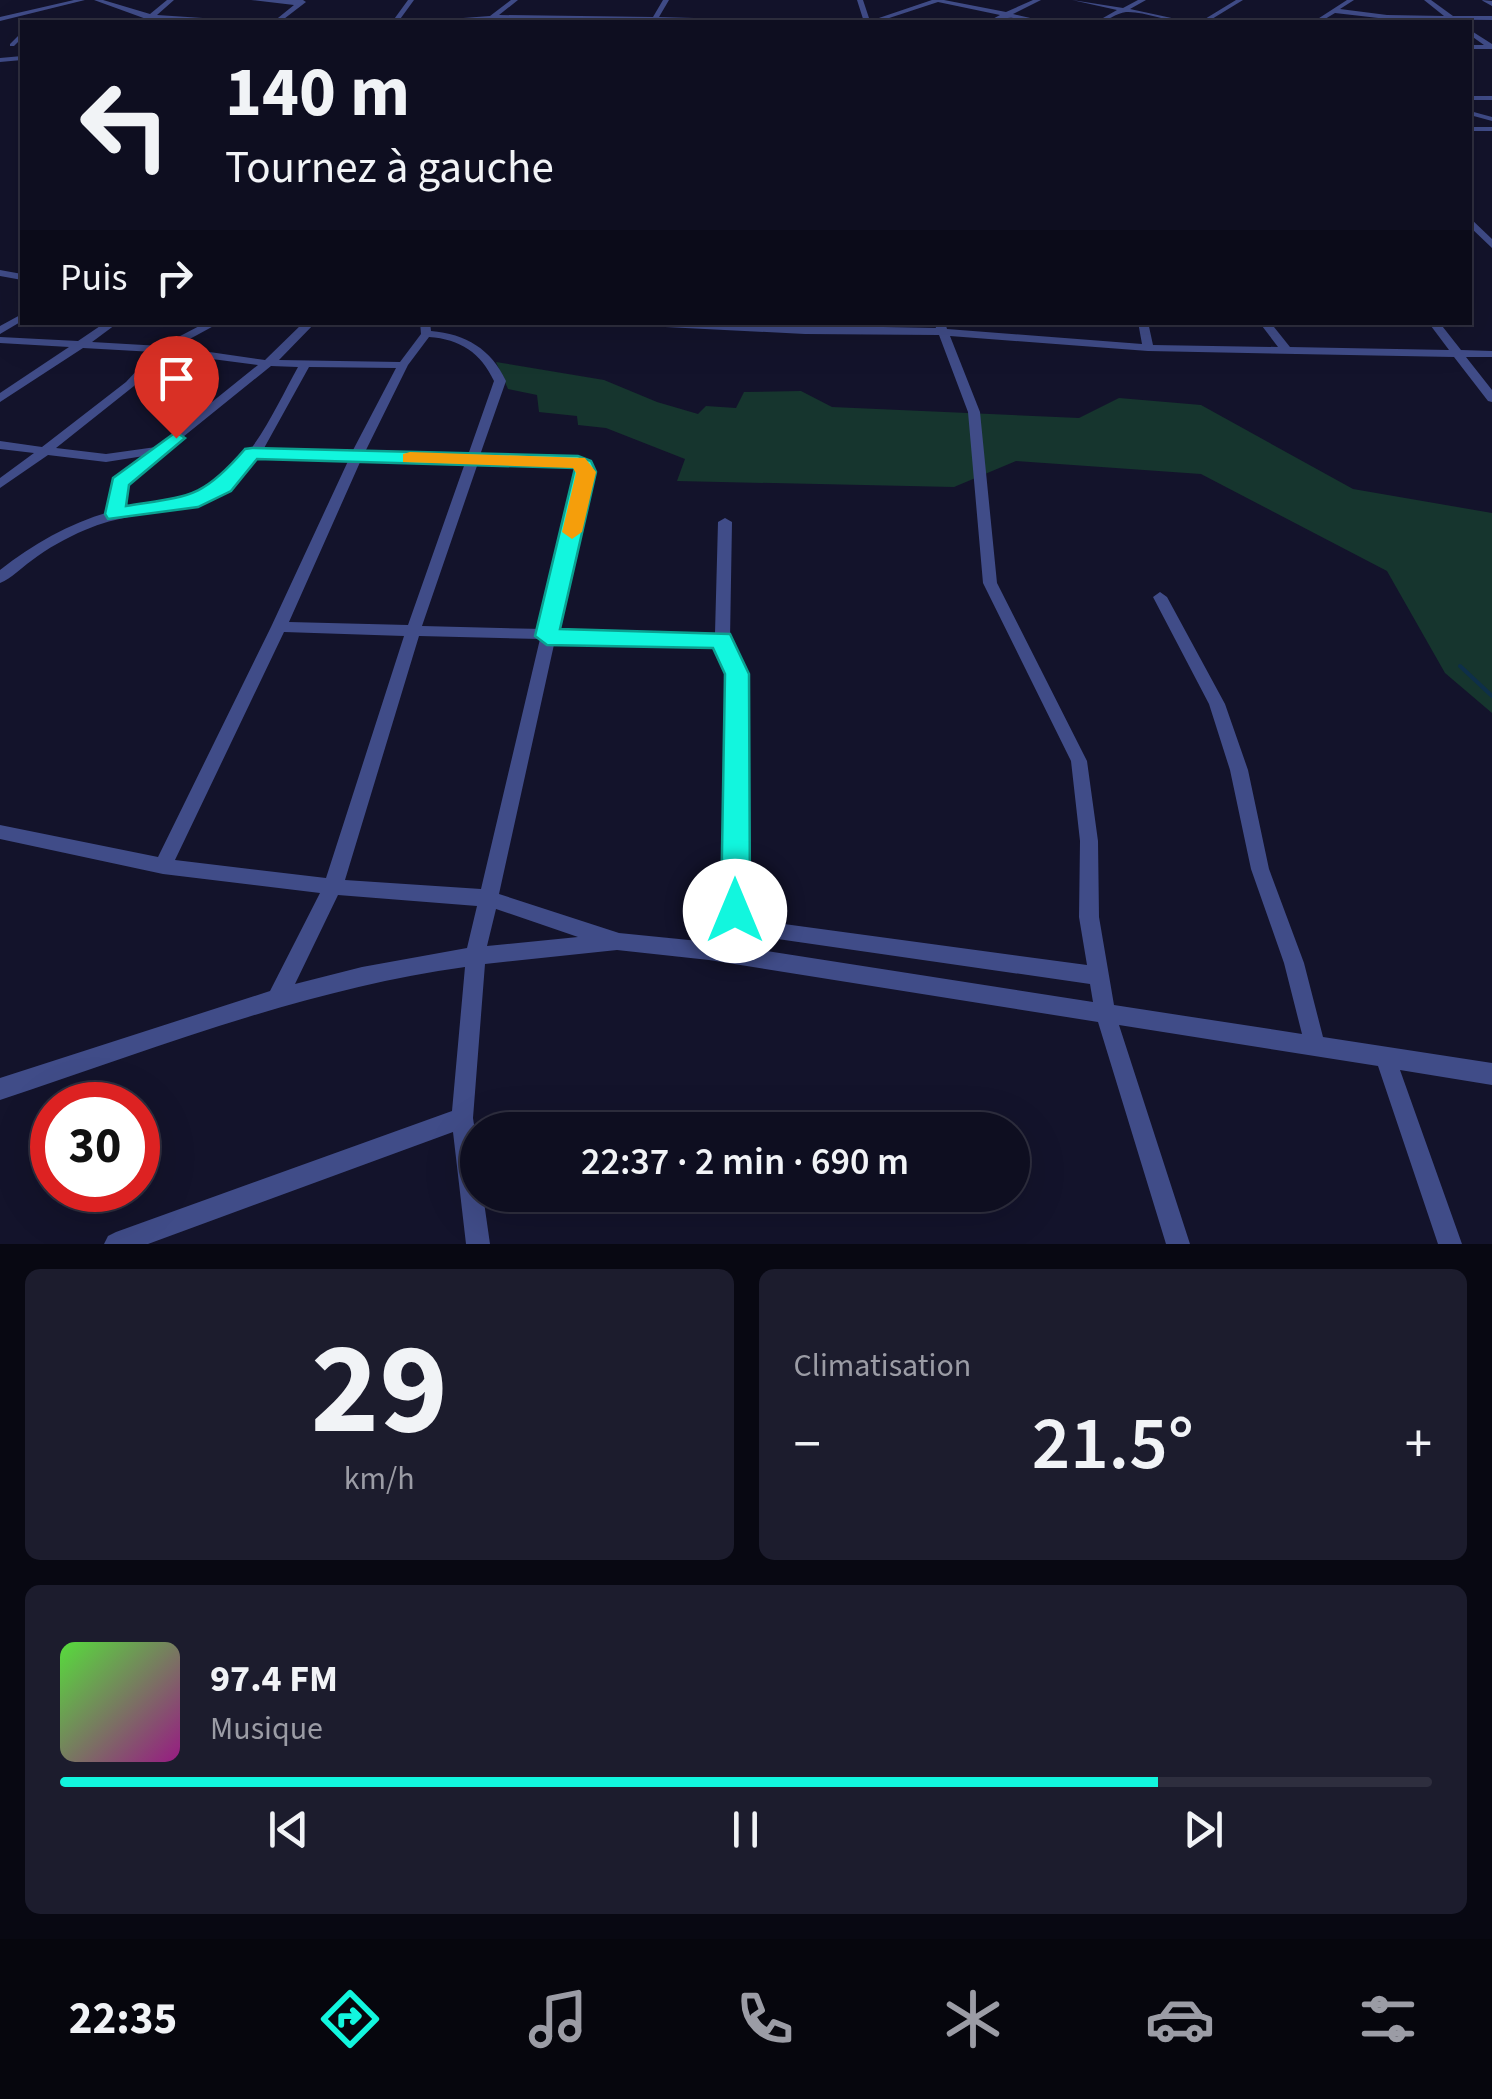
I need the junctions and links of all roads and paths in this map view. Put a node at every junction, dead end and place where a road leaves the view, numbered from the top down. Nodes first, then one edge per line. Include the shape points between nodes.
1 (82, 0) edge
2 (96, 0) edge
3 (170, 0) edge
4 (254, 0) edge
5 (515, 0) edge
6 (937, 0) edge
7 (1038, 0) edge
8 (1075, 0) edge
9 (1143, 0) edge
10 (1240, 0) edge
11 (1351, 0) edge
12 (1427, 0) edge
13 (1486, 0) edge
14 (304, 2) edge
15 (1492, 4) edge
16 (584, 9) dead end
17 (1122, 10) junction
18 (1337, 11) junction
19 (18, 15) junction
20 (1008, 15) junction
21 (1492, 18) edge
22 (0, 19) edge
23 (149, 19) edge
24 (26, 20) edge
25 (186, 20) edge
26 (279, 20) edge
27 (490, 20) edge
28 (576, 20) edge
29 (876, 20) edge
30 (995, 20) edge
31 (1034, 20) edge
32 (1103, 20) edge
33 (1176, 20) edge
34 (1206, 20) edge
35 (1320, 20) edge
36 (1454, 20) edge
37 (20, 36) edge
38 (12, 44) dead end
39 (1474, 129) edge
40 (1492, 129) edge
41 (1492, 142) edge
42 (1472, 224) edge
43 (1492, 244) edge
44 (110, 325) edge
45 (210, 325) edge
46 (307, 325) edge
47 (814, 325) edge
48 (1036, 325) edge
49 (1144, 325) edge
50 (1266, 325) edge
51 (1435, 325) edge
52 (939, 327) edge
53 (426, 328) edge
54 (0, 340) edge
55 (1042, 341) junction
56 (81, 344) junction
57 (1148, 348) junction
58 (163, 349) junction
59 (1287, 351) junction
60 (1459, 354) junction
61 (1492, 354) edge
62 (306, 362) junction
63 (264, 363) junction
64 (403, 364) junction
65 (0, 398) edge
66 (1492, 398) edge
67 (0, 445) edge
68 (162, 449) junction
69 (45, 451) junction
70 (252, 453) junction
71 (356, 457) junction
72 (474, 459) junction
73 (0, 484) edge
74 (115, 514) junction
75 (725, 522) dead end
76 (0, 578) edge
77 (1160, 598) dead end
78 (279, 627) junction
79 (412, 631) junction
80 (547, 636) junction
81 (722, 640) junction
82 (0, 832) edge
83 (163, 866) junction
84 (333, 887) junction
85 (486, 898) junction
86 (619, 942) junction
87 (476, 953) junction
88 (1099, 976) junction
89 (277, 998) junction
90 (1105, 1012) junction
91 (1315, 1046) junction
92 (1386, 1057) junction
93 (1492, 1074) edge
94 (0, 1089) edge
95 (463, 1112) edge
96 (460, 1119) edge
97 (474, 1212) edge
98 (116, 1244) edge
99 (478, 1244) edge
100 (1178, 1244) edge
101 (1450, 1244) edge

1 - 19 street
2 - 23 street
3 - 23 street
4 - 14 street
5 - 27 street
6 - 20 street
6 - 29 street
7 - 20 street
8 - 17 street
9 - 17 street
10 - 34 street
11 - 18 street
12 - 36 street
13 - 15 street
14 - 26 street
16 - 28 street
17 - 32 street
17 - 33 street
18 - 35 street
18 - 36 street
19 - 22 street
19 - 24 street
20 - 30 street
20 - 31 street
21 - 36 street
23 - 25 street
37 - 38 street
39 - 40 street
39 - 41 street
42 - 43 street
44 - 56 street
45 - 58 street
46 - 63 street
47 - 52 street
48 - 55 street
49 - 57 street
50 - 59 street
51 - 60 street
52 - 55 street
52 - 88 street via 974,412 990,583 1079,761
53 - 64 street
53 - 72 street via 466,341 500,382
54 - 56 street
55 - 57 street
56 - 58 street
56 - 65 street
57 - 59 street
58 - 63 street
58 - 69 street
59 - 60 street
60 - 61 street
60 - 66 street
62 - 63 street
62 - 64 street
62 - 70 street
63 - 68 street
64 - 71 street
67 - 69 street
68 - 69 street via 106,458
68 - 74 street via 120,482
69 - 73 street
70 - 71 street
70 - 74 street via 224,486 190,502
71 - 72 street
71 - 78 street
72 - 79 street
72 - 80 street via 584,466
74 - 76 street via 37,547
75 - 81 street
77 - 91 street via 1216,704 1239,770 1260,869
78 - 79 street
78 - 83 street
79 - 80 street
79 - 84 street
80 - 81 street
80 - 85 street
81 - 88 street via 737,674 735,911 749,928
82 - 83 street
83 - 84 street
84 - 85 street
84 - 89 street
85 - 86 street
85 - 87 street
86 - 87 street
86 - 90 street
87 - 89 street via 358,974
87 - 95 street
88 - 90 street
89 - 94 street
90 - 91 street
90 - 100 street
91 - 92 street
92 - 93 street
92 - 101 street
96 - 98 street
97 - 99 street

